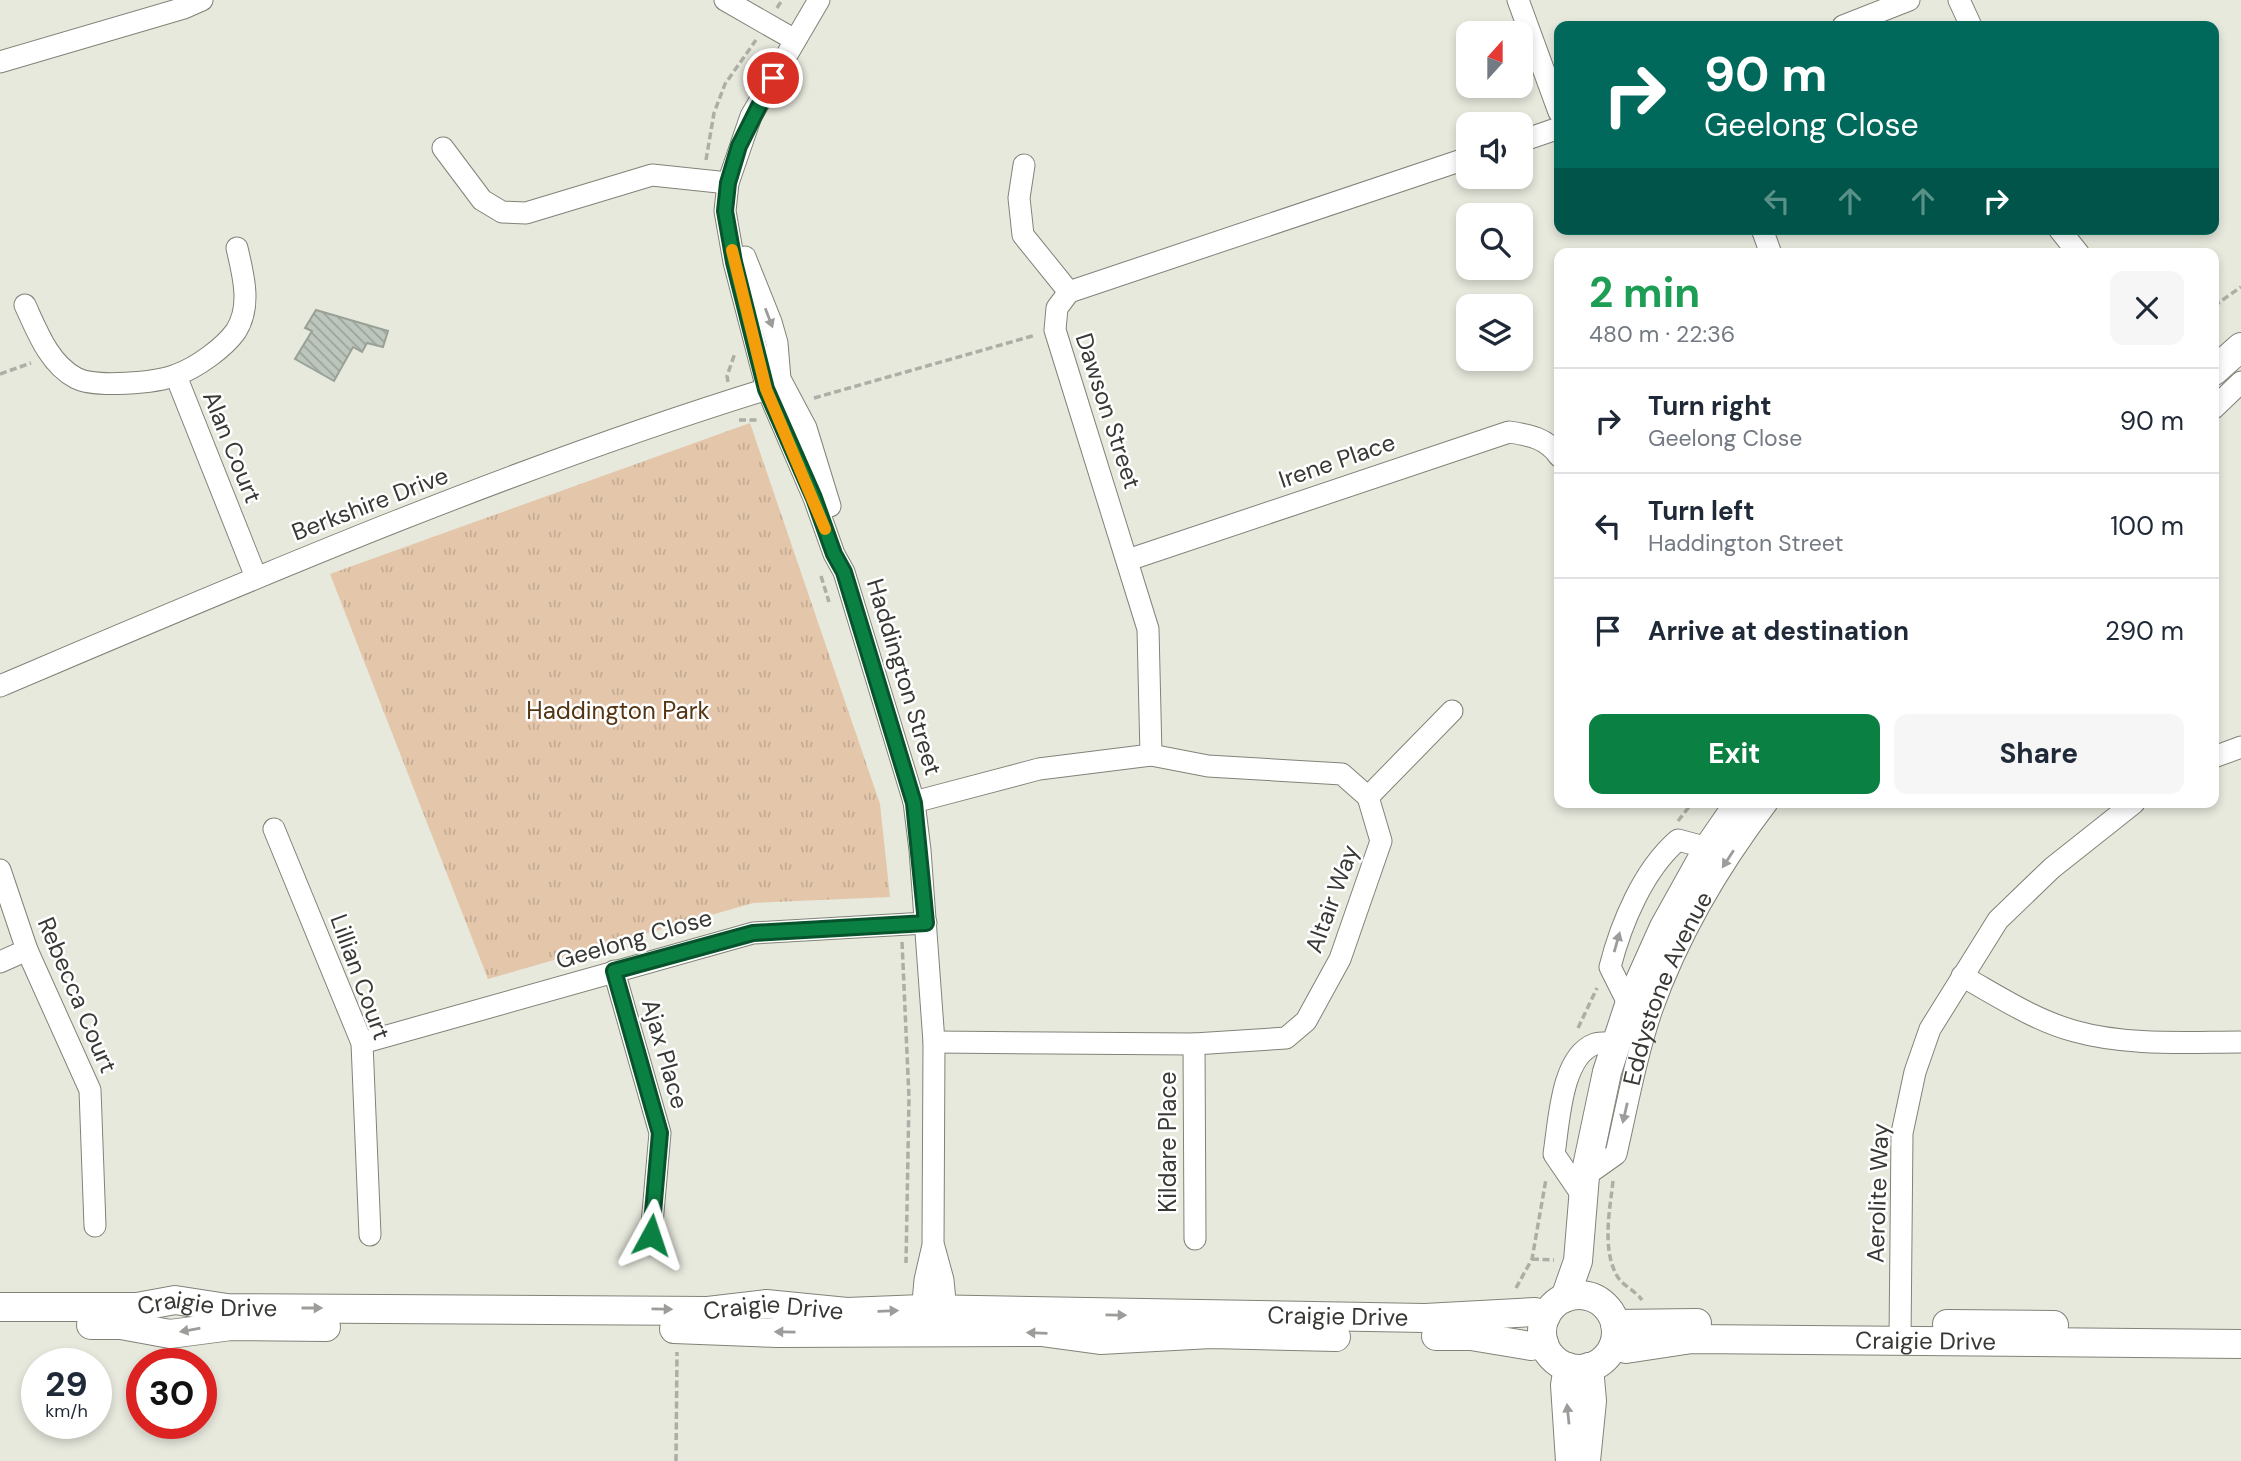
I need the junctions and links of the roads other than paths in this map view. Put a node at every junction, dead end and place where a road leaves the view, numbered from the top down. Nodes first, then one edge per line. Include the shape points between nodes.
1 (202, 0) edge
2 (725, 0) edge
3 (819, 0) edge
4 (1518, 0) edge
5 (1909, 0) edge
6 (1959, 0) edge
7 (1856, 21) edge
8 (1969, 21) edge
9 (795, 40) junction
10 (0, 62) edge
11 (1554, 99) edge
12 (1554, 130) edge
13 (1533, 137) edge
14 (443, 148) dead end
15 (735, 158) junction
16 (1456, 162) edge
17 (1024, 165) dead end
18 (728, 183) junction
19 (237, 247) dead end
20 (1069, 292) junction
21 (24, 305) dead end
22 (2241, 347) edge
23 (2219, 367) edge
24 (176, 376) junction
25 (2241, 382) edge
26 (766, 389) junction
27 (2219, 403) edge
28 (1554, 448) edge
29 (1128, 560) junction
30 (844, 572) junction
31 (256, 577) junction
32 (0, 686) edge
33 (1452, 711) dead end
34 (2241, 747) edge
35 (1151, 755) junction
36 (2219, 755) edge
37 (1368, 797) junction
38 (914, 803) junction
39 (1735, 808) edge
40 (1764, 808) edge
41 (2128, 808) edge
42 (274, 829) dead end
43 (1708, 848) junction
44 (0, 870) edge
45 (926, 923) junction
46 (27, 950) junction
47 (0, 962) edge
48 (614, 971) junction
49 (1962, 976) junction
50 (1629, 1004) junction
51 (934, 1042) junction
52 (2241, 1042) edge
53 (362, 1043) junction
54 (1618, 1043) junction
55 (1194, 1044) junction
56 (1585, 1187) junction
57 (94, 1226) dead end
58 (370, 1235) dead end
59 (651, 1235) dead end
60 (1195, 1239) dead end
61 (1578, 1261) junction
62 (0, 1307) edge
63 (1552, 1319) junction
64 (1624, 1319) junction
65 (934, 1321) junction
66 (0, 1324) edge
67 (2241, 1326) edge
68 (1901, 1332) junction
69 (2241, 1344) edge
70 (1579, 1367) junction
71 (1570, 1461) edge
72 (1586, 1461) edge

1 - 10 street
2 - 9 street
3 - 9 street, Haddington Street
4 - 11 street
5 - 7 street
6 - 8 street
9 - 15 street, Haddington Street via 751,116
12 - 13 street
14 - 18 street via 482,200 502,212 526,213 652,175
15 - 18 street, Haddington Street
15 -> 30 street via 738,232 771,322 780,379 806,428 818,465 846,559
16 - 20 street
17 - 20 street via 1019,198 1023,234
18 - 26 street, Haddington Street via 725,211 734,262
19 - 24 street, Alan Court via 246,291 236,330 205,359
20 - 29 street, Dawson Street via 1057,308 1055,330
21 - 24 street, Alan Court via 50,356 76,378 110,384
22 - 23 main road
24 - 31 street, Alan Court
25 - 27 street
26 - 30 street, Haddington Street
26 - 31 street, Berkshire Drive via 517,475
28 - 29 street, Irene Place via 1531,435 1508,432
29 - 35 street, Dawson Street via 1148,629
30 - 38 street, Haddington Street
31 - 32 street, Berkshire Drive
33 - 37 street
34 - 36 street
35 - 37 street via 1208,766 1342,774
35 - 38 street via 1039,769
37 - 55 street, Altair Way via 1381,841 1340,959 1306,1021 1286,1038
38 - 45 street, Haddington Street
39 - 43 main road, Eddystone Avenue
40 -> 56 street, Eddystone Avenue via 1702,897 1652,1009 1616,1154
41 - 49 street, Aerolite Way via 2052,868 1998,920
42 - 53 street, Lillian Court
43 - 50 main road, Eddystone Avenue
50 -> 43 street, Eddystone Avenue via 1610,967 1619,933 1663,853 1678,841
44 - 46 street, Rebecca Court
45 - 48 street, Geelong Close via 753,933
45 - 51 street, Haddington Street
46 - 47 street
46 - 57 street, Rebecca Court via 90,1090
48 - 53 street, Geelong Close
48 - 59 street, Ajax Place via 660,1133
49 - 52 street via 2023,1011 2074,1031 2149,1043
49 - 68 street, Aerolite Way via 1930,1029 1902,1133
50 - 54 main road, Eddystone Avenue
51 - 55 street, Altair Way
51 - 65 street, Haddington Street
53 - 58 street, Lillian Court
54 - 56 main road, Eddystone Avenue via 1607,1072
54 - 56 street, Eddystone Avenue via 1594,1045 1573,1061 1564,1094 1554,1154
55 - 60 street, Kildare Place
56 - 61 main road, Eddystone Avenue
61 - 63 main road, Eddystone Avenue
61 - 64 main road
62 -> 65 main road, Craigie Drive via 137,1307 175,1300 227,1308 708,1311 766,1304
63 - 64 main road via 1587,1296
65 -> 63 main road, Craigie Drive via 1412,1318 1514,1303
63 -> 65 main road, Craigie Drive via 1531,1346 1471,1336 1211,1334 1100,1340
63 - 70 main road via 1551,1355
64 - 68 main road, Craigie Drive
64 - 70 main road via 1607,1356
65 -> 66 main road, Craigie Drive via 231,1326 170,1334 121,1325
67 - 68 main road, Craigie Drive
68 - 69 main road, Craigie Drive via 1993,1344
71 -> 70 main road via 1565,1385
70 - 72 main road via 1592,1401

